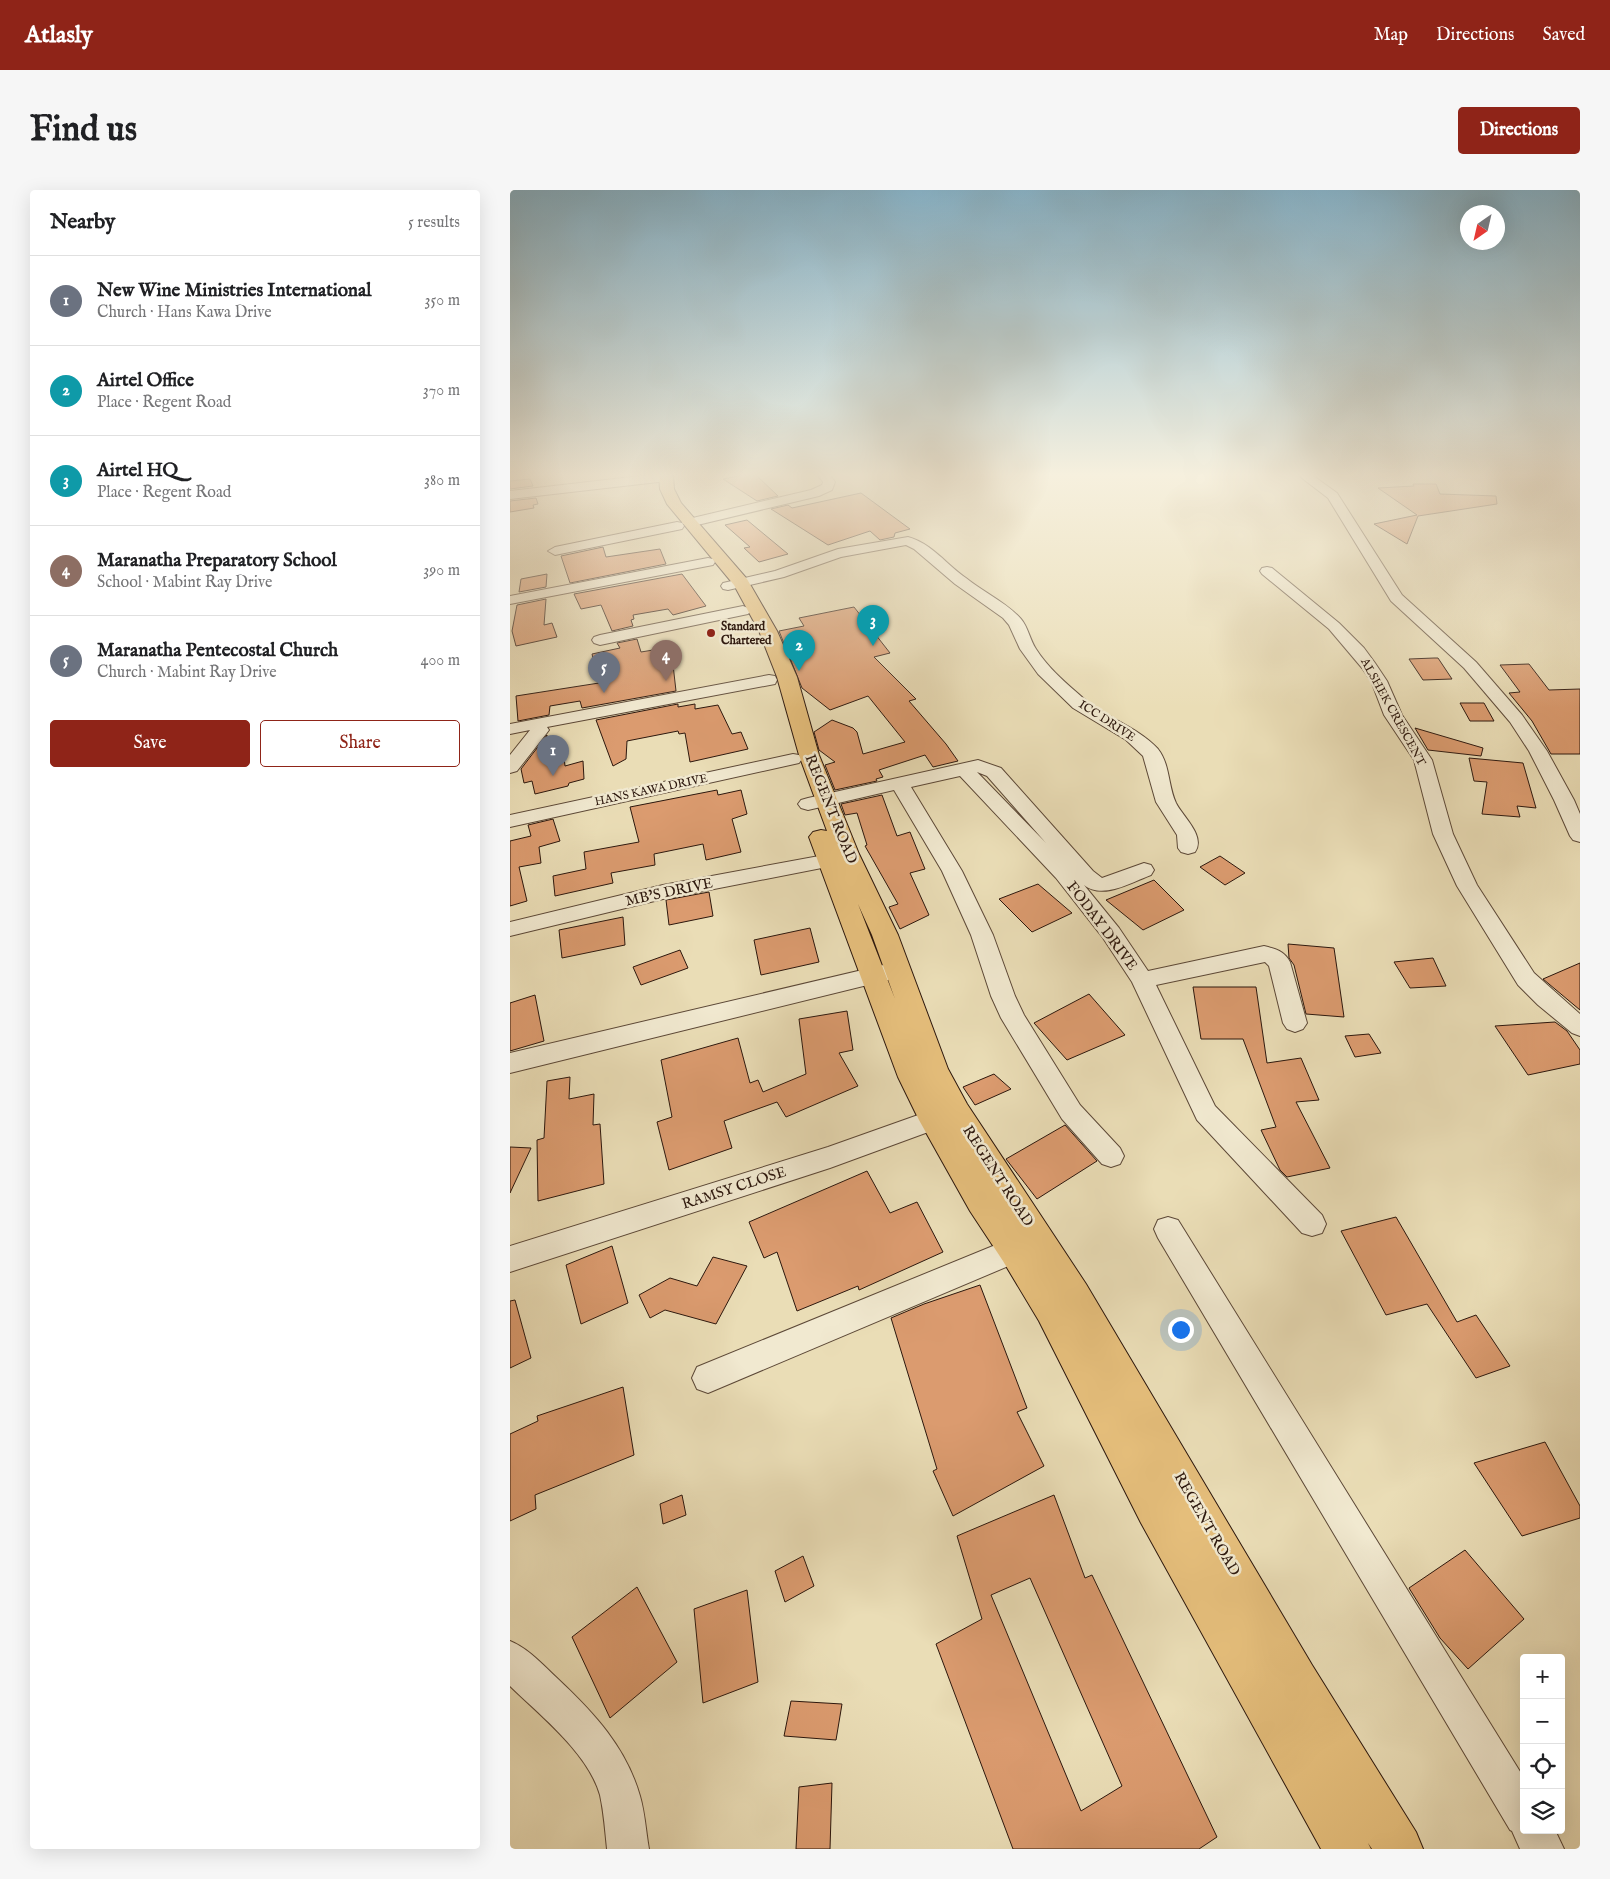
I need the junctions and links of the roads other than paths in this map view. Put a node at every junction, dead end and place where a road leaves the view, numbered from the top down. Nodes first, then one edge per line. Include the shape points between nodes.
1 (702, 552) edge
2 (708, 552) edge
3 (841, 552) edge
4 (927, 552) edge
5 (1368, 552) edge
6 (708, 562) junction
7 (1266, 571) dead end
8 (734, 585) junction
9 (510, 600) edge
10 (743, 611) junction
11 (764, 639) junction
12 (600, 640) dead end
13 (769, 680) junction
14 (510, 729) edge
15 (540, 730) dead end
16 (793, 759) junction
17 (510, 767) edge
18 (965, 770) junction
19 (900, 784) junction
20 (817, 802) junction
21 (510, 821) edge
22 (1580, 836) edge
23 (1188, 848) dead end
24 (830, 860) junction
25 (1144, 870) dead end
26 (510, 929) edge
27 (899, 970) junction
28 (872, 975) junction
29 (1142, 980) junction
30 (1295, 1023) dead end
31 (1580, 1027) edge
32 (510, 1063) edge
33 (945, 1116) junction
34 (1111, 1156) dead end
35 (1312, 1224) dead end
36 (1168, 1229) dead end
37 (1015, 1250) junction
38 (510, 1259) edge
39 (708, 1378) dead end
40 (1125, 1414) junction
41 (1189, 1532) junction
42 (510, 1660) edge
43 (1520, 1809) edge
44 (1535, 1834) edge
45 (628, 1849) edge
46 (1347, 1849) edge
47 (1399, 1849) edge
48 (1544, 1849) edge

1 - 6 main road, REGENT ROAD
2 - 8 main road, REGENT ROAD
3 - 8 street, ICC DRIVE via 779,574
4 - 23 street, ICC DRIVE via 1016,623 1028,649 1044,671 1073,699 1132,736 1151,752 1166,802 1187,835
5 - 22 street via 1396,598 1484,680 1516,719 1538,751
6 - 8 main road, REGENT ROAD
6 - 9 street
7 - 31 street, ALSHEK CRESCENT via 1334,626 1369,666 1422,760 1446,841 1467,886 1526,979
8 - 10 main road, REGENT ROAD
8 - 11 main road, REGENT ROAD via 757,608
10 - 11 main road, REGENT ROAD
10 - 12 street
11 - 13 main road, REGENT ROAD
11 - 20 main road, REGENT ROAD via 787,677 809,755
13 - 14 street
13 - 16 main road, REGENT ROAD
15 - 17 street
16 - 20 main road, REGENT ROAD
16 - 21 street, HANS KAWA DRIVE
18 - 19 street
18 - 25 street via 978,766 994,772 1096,884 1104,885
18 - 29 street, FODAY DRIVE via 1063,873
19 - 20 street
19 - 34 street via 952,872 982,936 1013,1018 1072,1112
20 - 24 main road, REGENT ROAD
20 - 27 main road, REGENT ROAD via 847,854
24 - 26 street, MB'S DRIVE via 663,892
24 - 28 main road, REGENT ROAD
27 - 28 street
27 - 33 main road, REGENT ROAD
28 - 32 street
28 - 33 main road, REGENT ROAD via 912,1077
29 - 30 street via 1264,954 1272,956 1279,962
29 - 35 street, FODAY DRIVE via 1206,1113
33 - 37 main road, REGENT ROAD via 981,1201
33 - 38 street, RAMSY CLOSE via 830,1157
33 - 40 main road, REGENT ROAD via 1030,1225 1069,1287
36 - 43 street
37 - 39 street
37 - 40 main road, REGENT ROAD via 1051,1310
40 - 41 main road, REGENT ROAD
41 - 46 main road, REGENT ROAD
41 - 47 main road, REGENT ROAD
42 - 45 street via 595,1746 611,1771 620,1796
44 - 48 street

